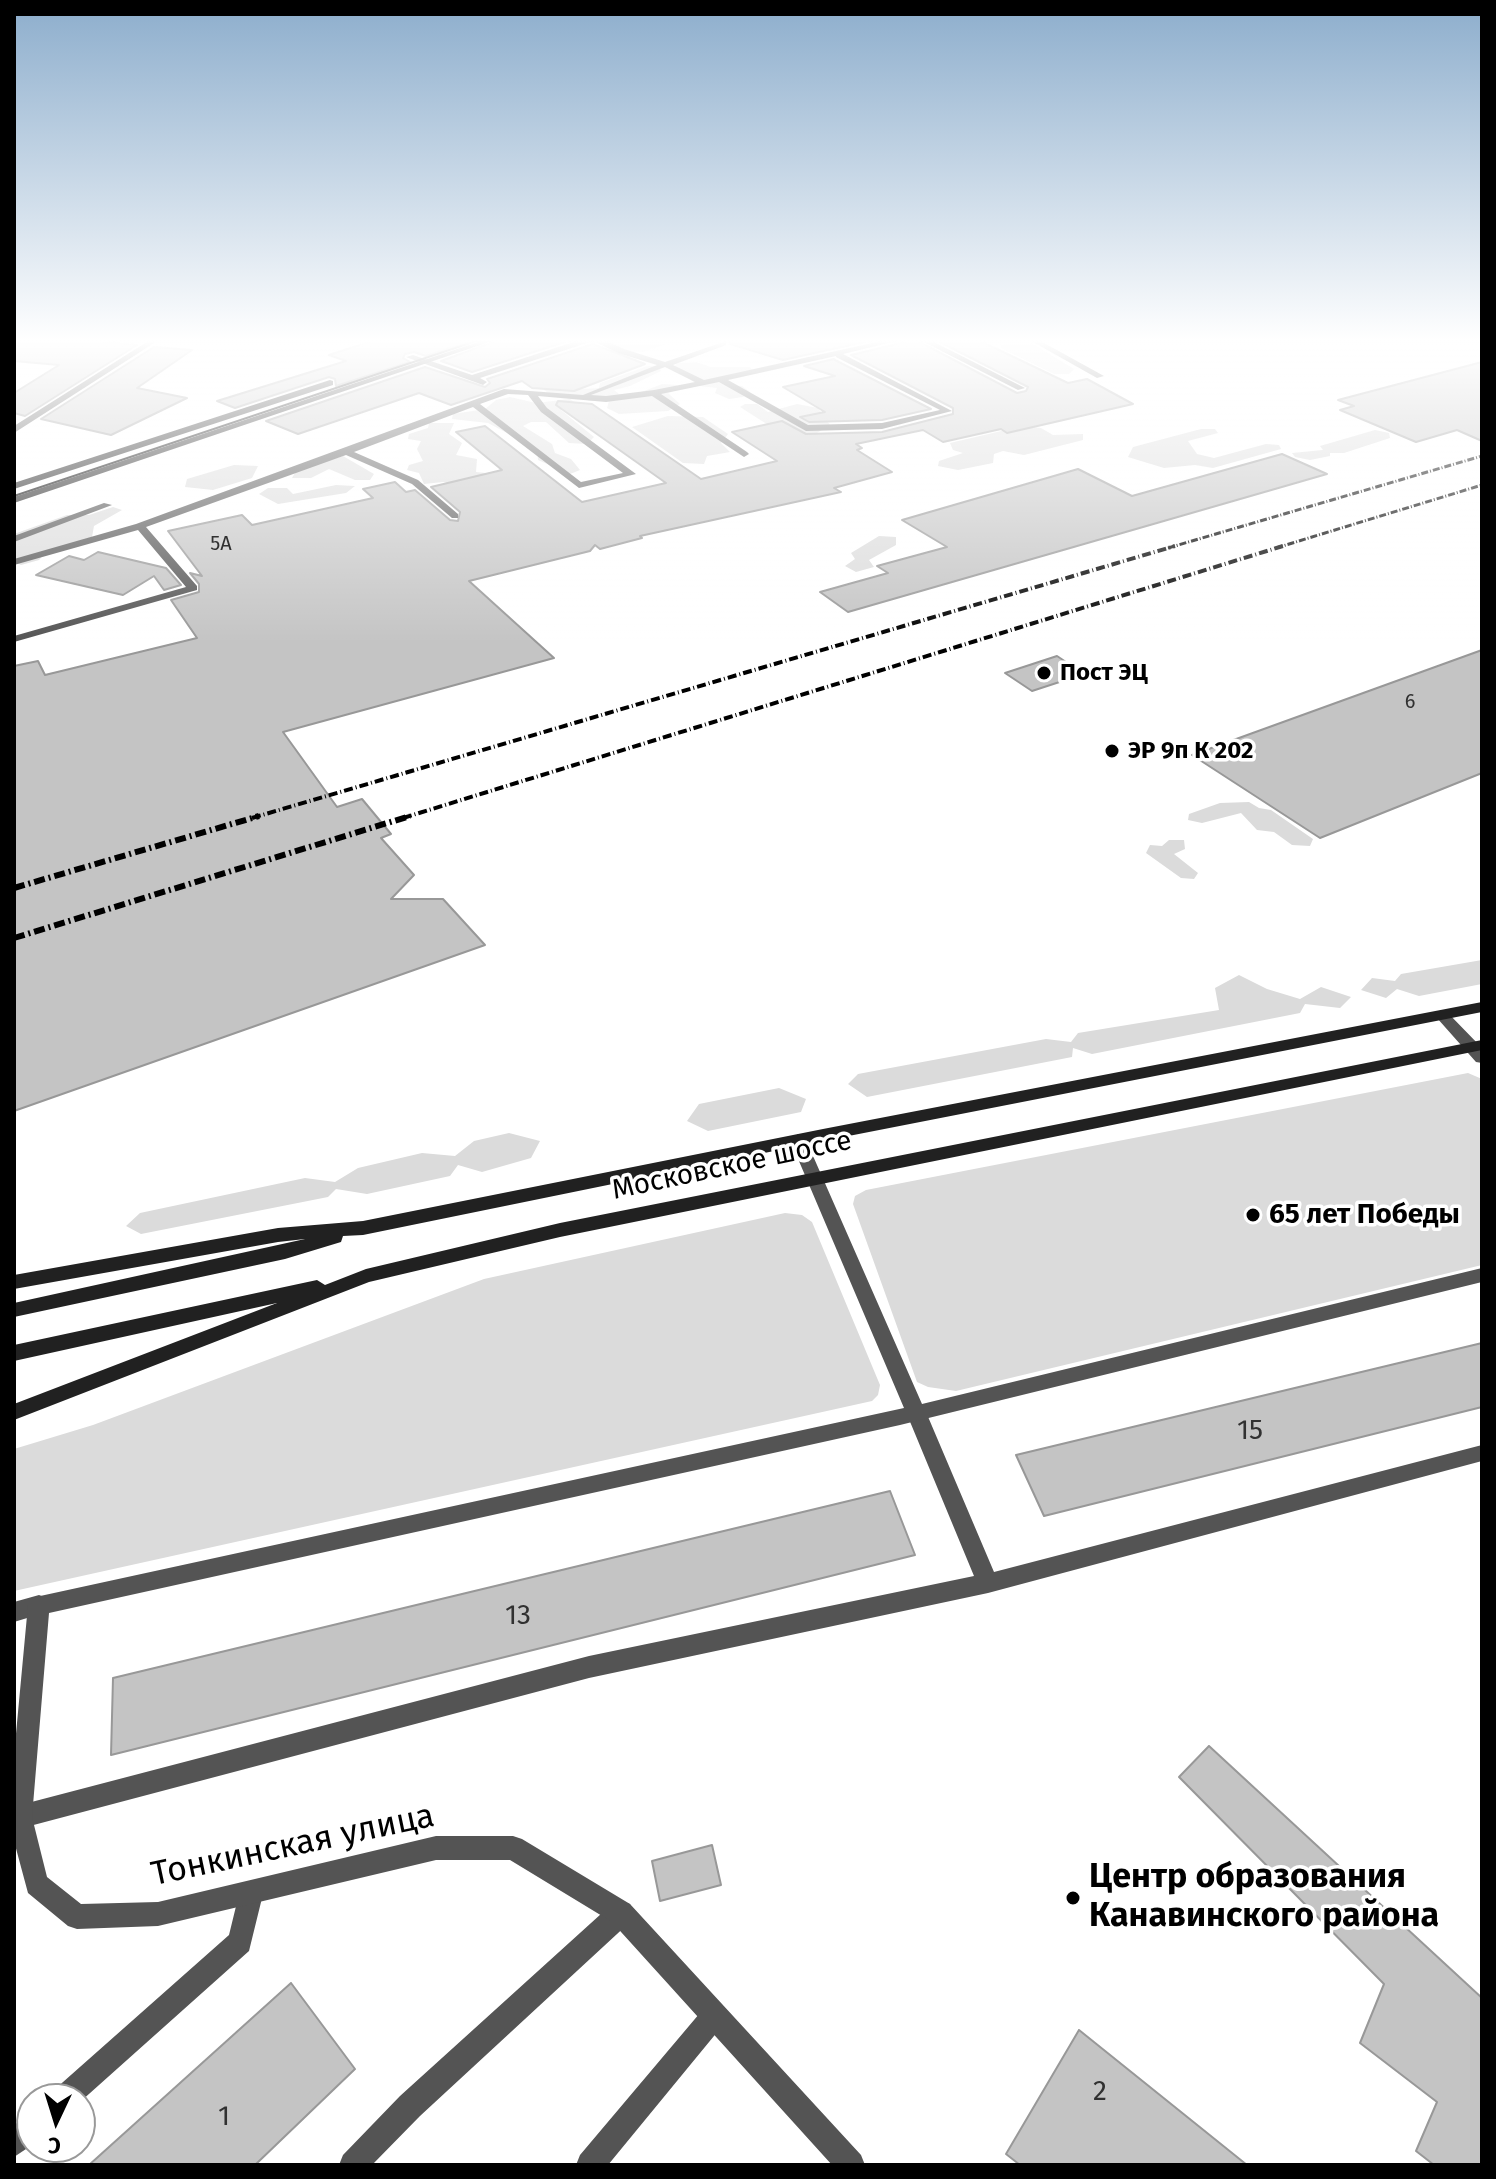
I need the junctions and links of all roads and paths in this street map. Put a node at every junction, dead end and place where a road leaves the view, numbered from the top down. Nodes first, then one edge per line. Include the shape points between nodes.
1 (156, 440) edge
2 (194, 440) edge
3 (378, 440) edge
4 (520, 440) edge
5 (584, 440) edge
6 (723, 440) edge
7 (346, 452) junction
8 (744, 454) dead end
9 (14, 486) edge
10 (14, 500) edge
11 (107, 505) dead end
12 (455, 516) dead end
13 (140, 526) junction
14 (14, 539) edge
15 (14, 562) edge
16 (14, 639) edge
17 (1482, 1007) edge
18 (1442, 1015) junction
19 (1479, 1050) edge
20 (798, 1140) junction
21 (814, 1178) junction
22 (363, 1228) junction
23 (1482, 1275) edge
24 (366, 1276) junction
25 (14, 1282) edge
26 (14, 1310) edge
27 (14, 1353) edge
28 (14, 1412) edge
29 (916, 1412) junction
30 (1482, 1453) edge
31 (988, 1583) junction
32 (39, 1605) junction
33 (14, 1612) edge
34 (17, 1820) edge
35 (251, 1894) junction
36 (621, 1913) junction
37 (714, 2016) junction
38 (81, 2083) edge
39 (353, 2165) edge
40 (590, 2165) edge
41 (851, 2165) edge

1 - 9 main road
2 - 10 main road
3 - 7 street
4 - 5 street via 579,485 631,474
6 - 8 street
7 - 12 street via 415,482
7 - 13 street
11 - 14 street
13 - 15 street
13 - 16 street via 193,588
17 - 18 main road, Московское шоссе
18 - 19 street
18 - 20 main road, Московское шоссе
19 - 21 main road, Московское шоссе
20 - 21 street
20 - 22 main road, Московское шоссе
21 - 24 main road, Московское шоссе
21 - 29 street
22 - 25 main road, Московское шоссе via 278,1235
22 - 26 main road via 285,1252
23 - 29 street
24 - 27 main road
24 - 28 main road, Московское шоссе
29 - 31 street
29 - 32 street
30 - 31 street
31 - 34 street via 589,1667
32 - 33 street
32 - 34 street, Тонкинская улица
34 - 35 street, Тонкинская улица via 37,1884 77,1917 158,1914
35 - 36 street, Тонкинская улица via 436,1848 513,1848
35 - 38 street via 240,1942
36 - 37 street, Тонкинская улица
36 - 39 street
37 - 40 street
37 - 41 street, Тонкинская улица

